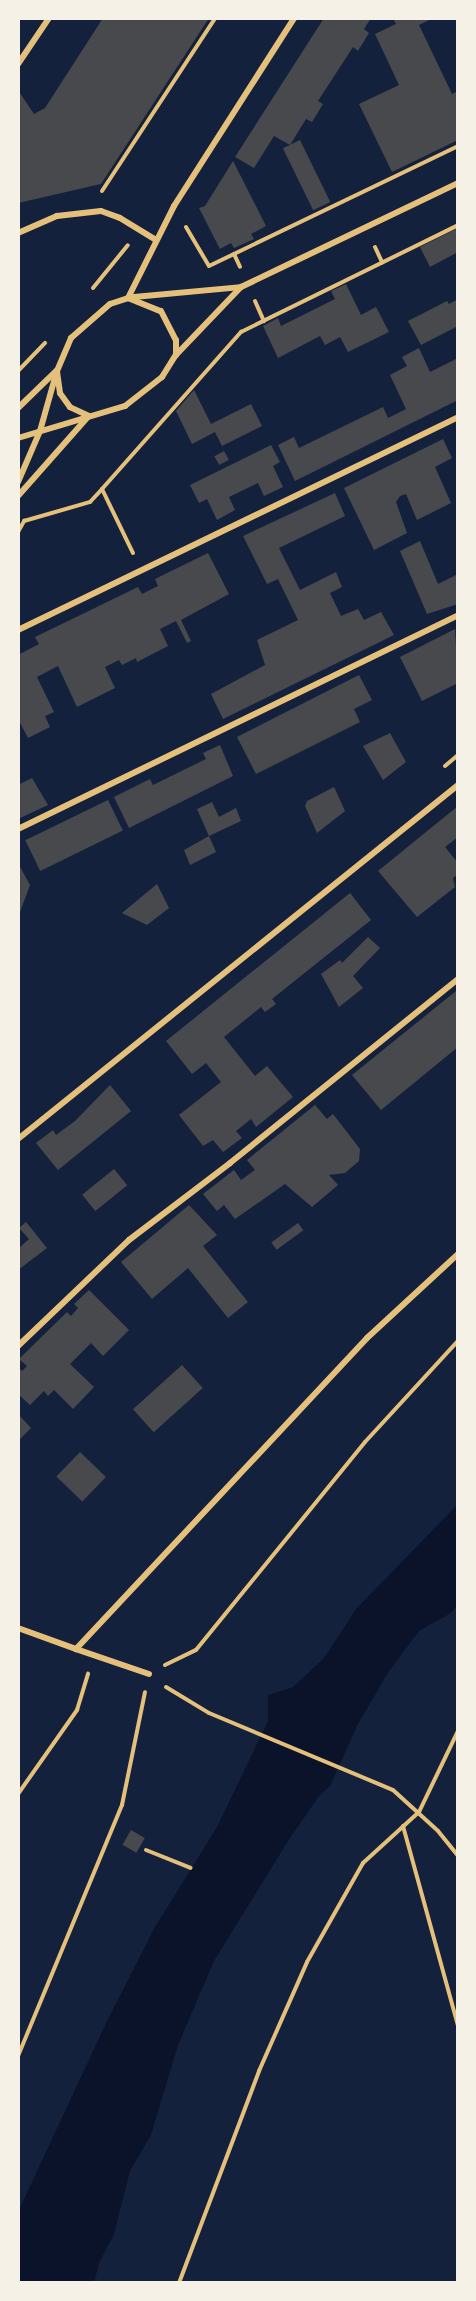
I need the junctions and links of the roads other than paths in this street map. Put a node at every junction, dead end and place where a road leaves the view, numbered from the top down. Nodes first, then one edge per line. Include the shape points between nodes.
1 (49, 18) edge
2 (294, 18) edge
3 (18, 64) edge
4 (458, 183) edge
5 (18, 233) edge
6 (156, 240) junction
7 (241, 286) junction
8 (128, 298) junction
9 (176, 355) junction
10 (57, 371) junction
11 (18, 408) edge
12 (88, 416) junction
13 (458, 417) edge
14 (40, 431) junction
15 (18, 438) edge
16 (18, 478) edge
17 (18, 496) edge
18 (458, 615) edge
19 (18, 630) edge
20 (458, 785) edge
21 (18, 829) edge
22 (458, 979) edge
23 (18, 1139) edge
24 (458, 1254) edge
25 (18, 1346) edge
26 (18, 1628) edge
27 (76, 1649) junction
28 (148, 1674) road end

1 - 3 street
2 - 6 street
4 - 7 street
5 - 6 street via 31,224 88,211 120,218
6 - 8 street
7 - 8 street
7 - 9 street
8 - 9 street via 161,311 176,340
8 - 10 street via 110,304 89,319 65,347
9 - 12 street via 144,394 106,413
10 - 11 street
10 - 12 street via 65,400
10 - 14 street
12 - 14 street
12 - 17 street
13 - 19 street
14 - 15 street
14 - 16 street
18 - 21 street
20 - 23 street
22 - 25 street via 129,1240
24 - 27 street via 367,1338
26 - 27 street
27 - 28 street

